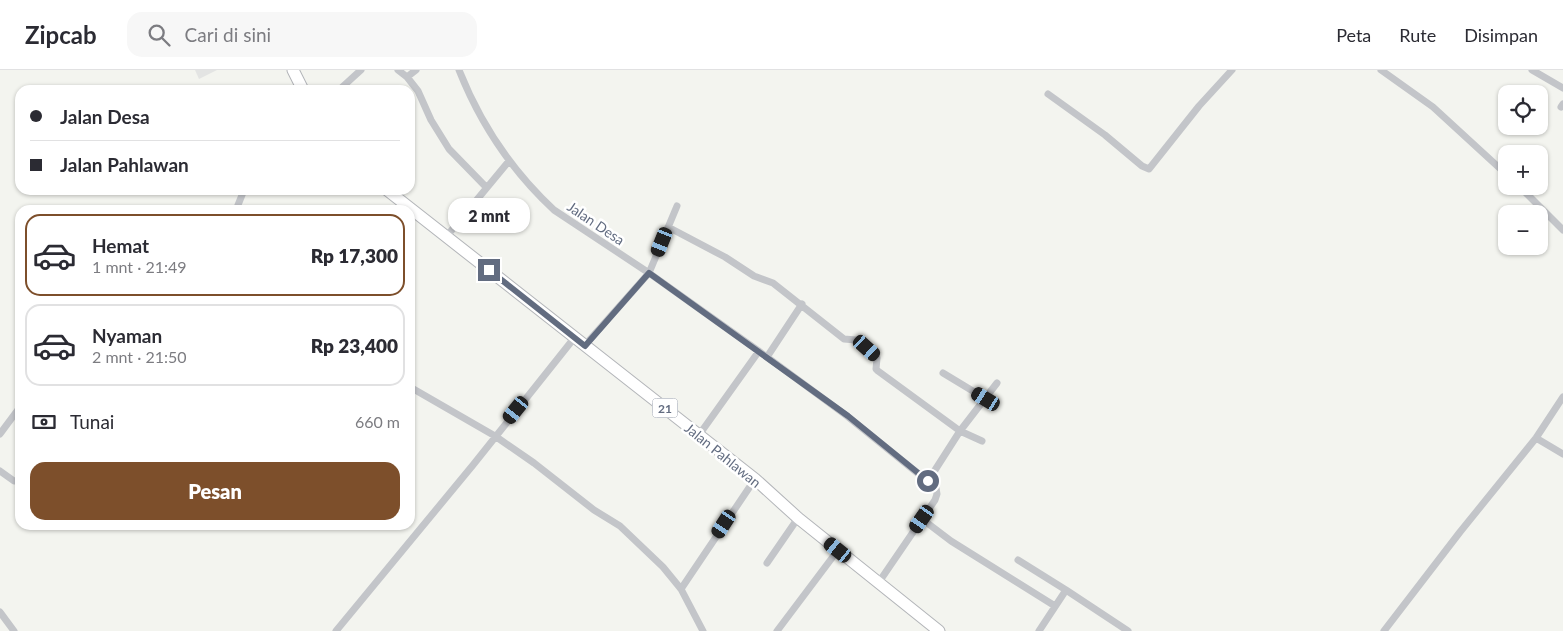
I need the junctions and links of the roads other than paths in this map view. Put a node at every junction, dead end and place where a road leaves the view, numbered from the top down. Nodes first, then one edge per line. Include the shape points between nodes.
1 (293, 70) edge
2 (361, 70) edge
3 (398, 70) edge
4 (416, 70) edge
5 (459, 70) edge
6 (1232, 70) edge
7 (1382, 70) edge
8 (1532, 70) edge
9 (407, 77) junction
10 (300, 85) edge
11 (344, 85) edge
12 (413, 85) edge
13 (415, 87) edge
14 (1563, 88) edge
15 (1048, 94) dead end
16 (509, 161) junction
17 (1498, 167) edge
18 (486, 187) junction
19 (392, 195) edge
20 (1528, 195) edge
21 (401, 205) edge
22 (677, 206) dead end
23 (415, 218) edge
24 (668, 227) junction
25 (1563, 230) edge
26 (446, 236) junction
27 (649, 273) junction
28 (802, 304) junction
29 (575, 337) junction
30 (585, 346) junction
31 (759, 351) junction
32 (767, 357) junction
33 (943, 373) dead end
34 (997, 383) dead end
35 (415, 390) edge
36 (1563, 397) edge
37 (986, 399) junction
38 (15, 414) edge
39 (960, 431) junction
40 (0, 434) edge
41 (699, 435) junction
42 (495, 436) junction
43 (1536, 438) junction
44 (982, 441) dead end
45 (1563, 454) edge
46 (0, 471) edge
47 (755, 479) junction
48 (15, 481) edge
49 (928, 481) junction
50 (798, 518) junction
51 (922, 519) junction
52 (838, 550) junction
53 (1018, 560) dead end
54 (767, 563) dead end
55 (879, 582) junction
56 (681, 589) junction
57 (1066, 590) junction
58 (1055, 606) junction
59 (0, 612) edge
60 (14, 631) edge
61 (336, 631) edge
62 (702, 631) edge
63 (777, 631) edge
64 (939, 631) edge
65 (1039, 631) edge
66 (1128, 631) edge
67 (1384, 631) edge

1 - 10 highway
2 - 11 street
3 - 9 street
4 - 9 street
5 - 16 street, Jalan Desa via 479,114
6 - 15 street via 1149,169
7 - 17 street via 1433,107
8 - 14 street
9 - 12 street
13 - 18 street via 449,149
16 - 18 street
16 - 27 street, Jalan Desa via 554,210
18 - 26 street
19 - 21 highway, Jalan Pahlawan / 21
20 - 25 street
22 - 24 street
23 - 26 highway, Jalan Pahlawan / 21
24 - 27 street
24 - 28 street via 754,276 773,283
26 - 29 highway, Jalan Pahlawan / 21
27 - 30 street
27 - 31 street, Jalan Desa
28 - 32 street
28 - 39 street via 844,338 855,340 867,348 877,358 877,370
29 - 30 highway, Jalan Pahlawan / 21
29 - 42 street
30 - 41 highway, Jalan Pahlawan / 21
31 - 32 street, Jalan Desa
31 - 41 street
32 - 49 street, Jalan Desa via 848,416
33 - 37 street
34 - 37 street
35 - 42 street
36 - 43 street
37 - 39 street
38 - 40 street
39 - 44 street
39 - 49 street
41 - 47 highway, Jalan Pahlawan / 21
42 - 56 street via 620,526
42 - 61 street
43 - 45 street
43 - 67 street
46 - 48 street
47 - 50 highway, Jalan Pahlawan / 21
47 - 56 street
49 - 51 street via 938,494
50 - 52 highway, Jalan Pahlawan / 21
50 - 54 street
51 - 55 street
51 - 58 street via 951,541
52 - 55 highway, Jalan Pahlawan / 21
52 - 63 street
53 - 57 street
55 - 64 highway, Jalan Pahlawan / 21
56 - 62 street
57 - 58 street
57 - 66 street
58 - 65 street
59 - 60 street

